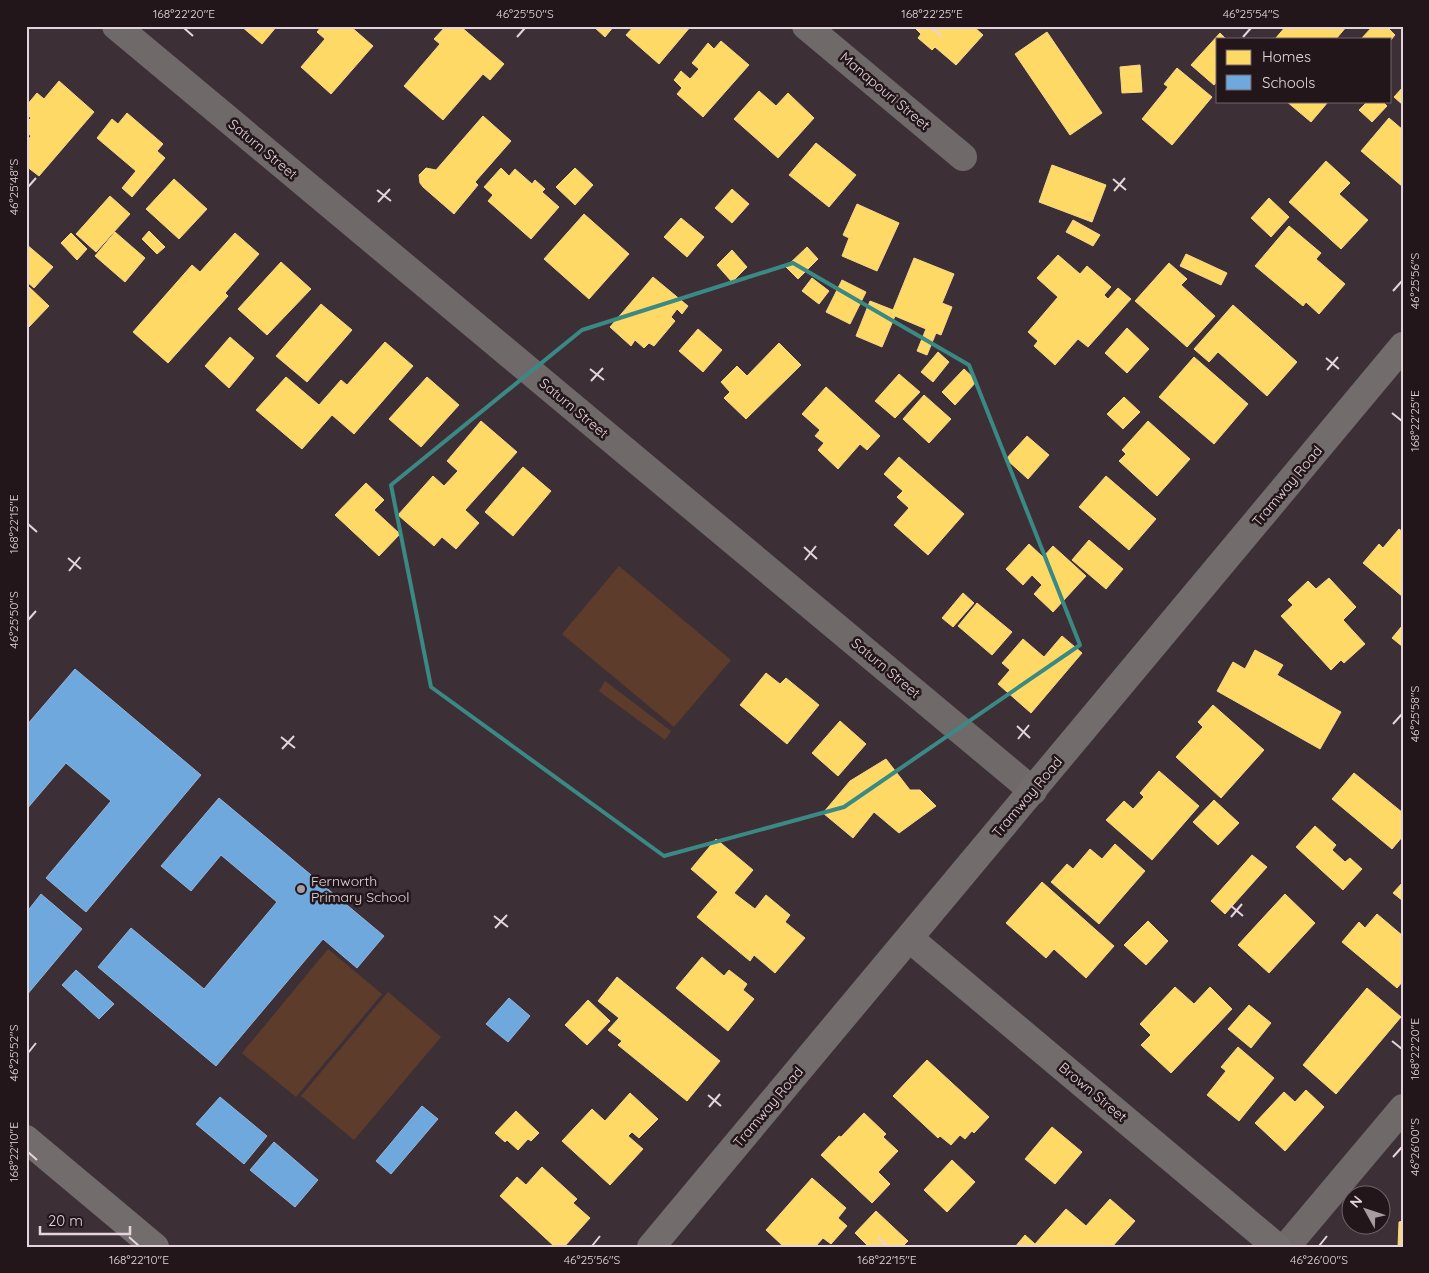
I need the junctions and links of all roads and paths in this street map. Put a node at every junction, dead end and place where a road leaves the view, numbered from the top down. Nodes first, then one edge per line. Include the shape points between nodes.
1 (116, 26) edge
2 (806, 26) edge
3 (963, 157) dead end
4 (1403, 346) edge
5 (1033, 791) junction
6 (909, 938) junction
7 (1403, 1108) edge
8 (26, 1139) edge
9 (154, 1247) edge
10 (651, 1247) edge
11 (1277, 1247) edge
12 (1286, 1247) edge

1 - 5 street, Saturn Street
2 - 3 street, Manapouri Street
4 - 5 street, Tramway Road
5 - 6 street, Tramway Road
6 - 10 street, Tramway Road
6 - 11 street, Brown Street
7 - 12 street
8 - 9 street

